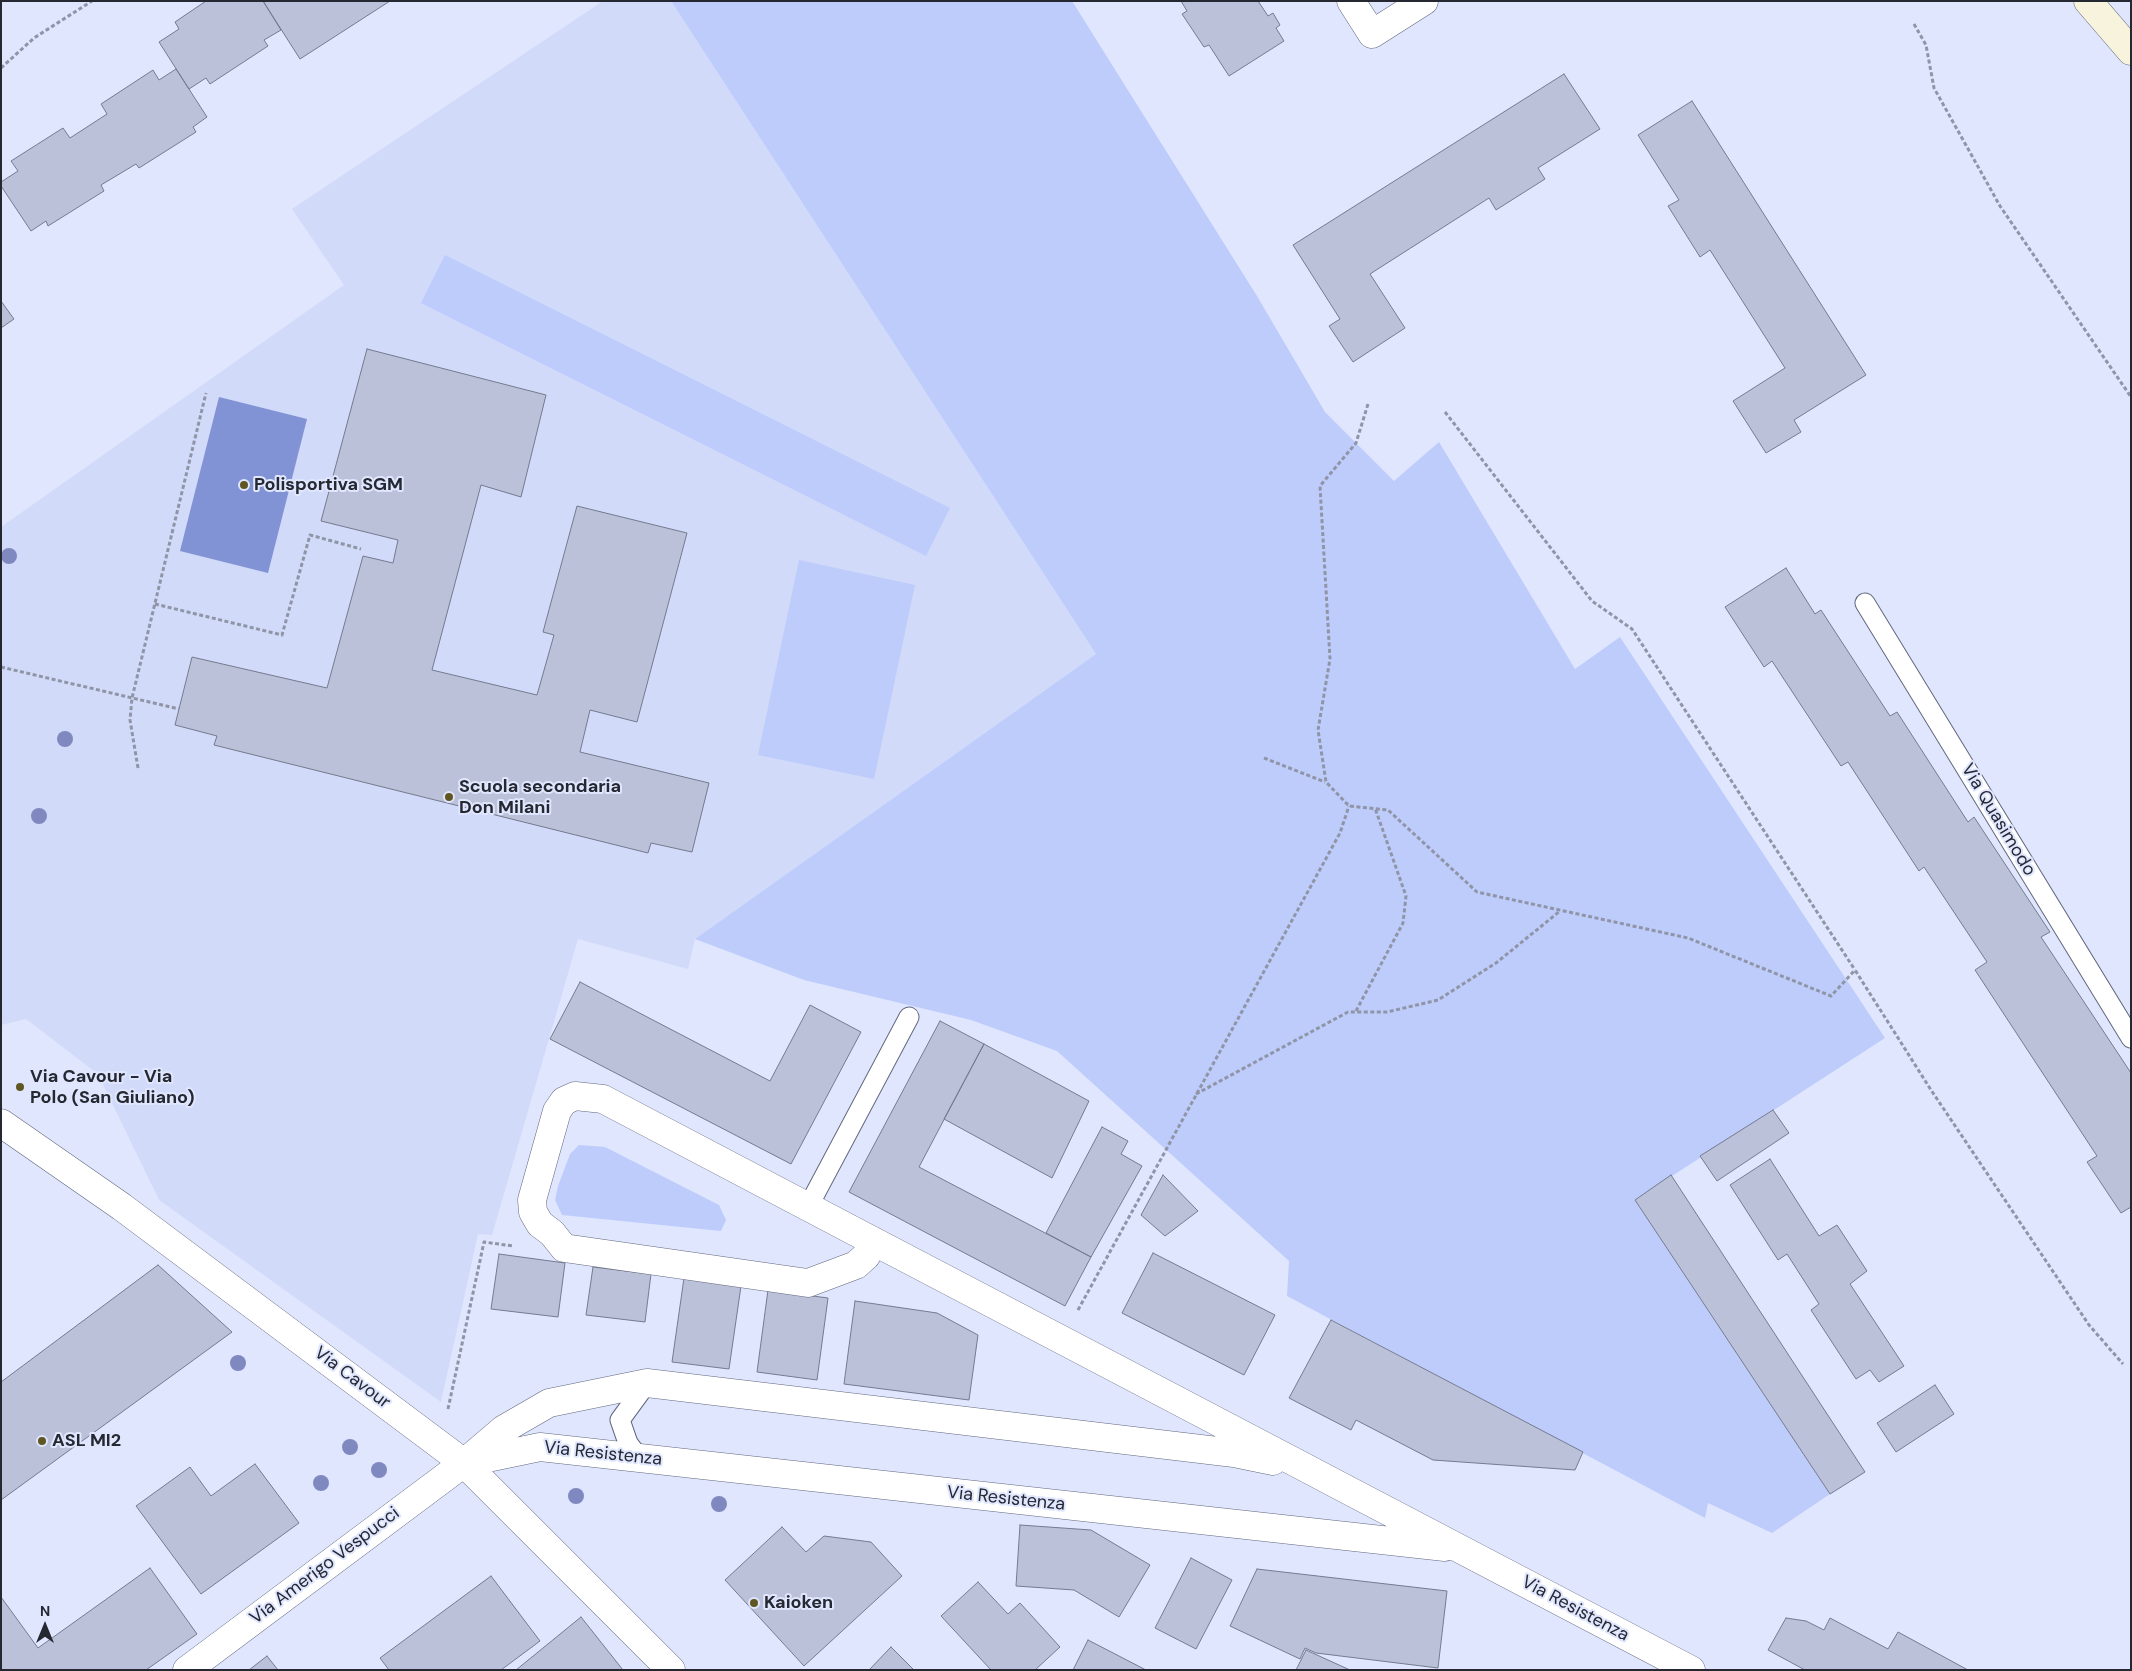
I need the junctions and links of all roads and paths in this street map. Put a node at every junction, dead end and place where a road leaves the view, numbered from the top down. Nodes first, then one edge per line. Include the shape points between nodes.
1 (92, 1) edge
2 (1351, 1) edge
3 (1424, 1) edge
4 (2088, 1) edge
5 (1914, 24) dead end
6 (2131, 51) edge
7 (1, 68) edge
8 (206, 393) dead end
9 (2131, 397) edge
10 (1368, 404) dead end
11 (1445, 412) dead end
12 (361, 549) dead end
13 (1865, 603) dead end
14 (155, 604) junction
15 (1, 667) edge
16 (132, 698) junction
17 (179, 709) dead end
18 (1264, 758) dead end
19 (138, 768) dead end
20 (1326, 782) junction
21 (1349, 806) junction
22 (1375, 808) junction
23 (1560, 911) junction
24 (1855, 970) junction
25 (1356, 1012) junction
26 (909, 1017) dead end
27 (2131, 1038) edge
28 (1196, 1095) junction
29 (1, 1123) edge
30 (808, 1207) junction
31 (540, 1224) junction
32 (874, 1241) junction
33 (1062, 1340) junction
34 (2123, 1364) dead end
35 (647, 1383) junction
36 (440, 1445) junction
37 (639, 1458) junction
38 (464, 1463) junction
39 (1306, 1468) junction
40 (1460, 1549) junction
41 (187, 1670) edge
42 (671, 1670) edge
43 (1690, 1670) edge

1 - 7 path via 34,38
2 - 3 street via 1372,34
4 - 6 street
5 - 9 path via 1926,45 1934,88 2000,206
8 - 14 path
10 - 20 path via 1356,443 1320,486 1330,659 1318,730
11 - 24 path via 1592,601 1632,629
12 - 14 path via 310,535 282,635
13 - 27 lane, Via Quasimodo
14 - 16 path
15 - 16 path
16 - 17 path
16 - 19 path via 130,720
18 - 20 path
20 - 21 path
21 - 22 path
21 - 28 path via 1340,833
22 - 23 path via 1388,810 1477,892
22 - 25 path via 1406,896 1403,923
23 - 24 path via 1688,938 1831,996
23 - 25 path via 1496,963 1438,1000 1387,1012
24 - 34 path via 2088,1325
25 - 28 path via 1348,1012
26 - 30 lane
28 - 33 path
29 - 36 street, Via Cavour via 122,1207
30 - 31 street, Via Resistenza via 603,1099 575,1096 564,1101 557,1111 532,1200 533,1212
30 - 32 street, Via Resistenza
31 - 32 street, Via Resistenza via 552,1232 564,1248 808,1283 856,1265 866,1256
31 - 36 path via 514,1246 484,1242
32 - 33 street, Via Resistenza
33 - 39 street, Via Resistenza
35 - 37 lane via 620,1420 628,1443
35 - 38 street, Via Resistenza via 549,1403 504,1429
35 - 39 street, Via Resistenza via 1234,1453
36 - 38 street, Via Cavour
37 - 38 street, Via Resistenza via 540,1446
37 - 40 street, Via Resistenza
38 - 41 street, Via Amerigo Vespucci
38 - 42 street, Via Cavour
39 - 40 street, Via Resistenza
40 - 43 street, Via Resistenza

